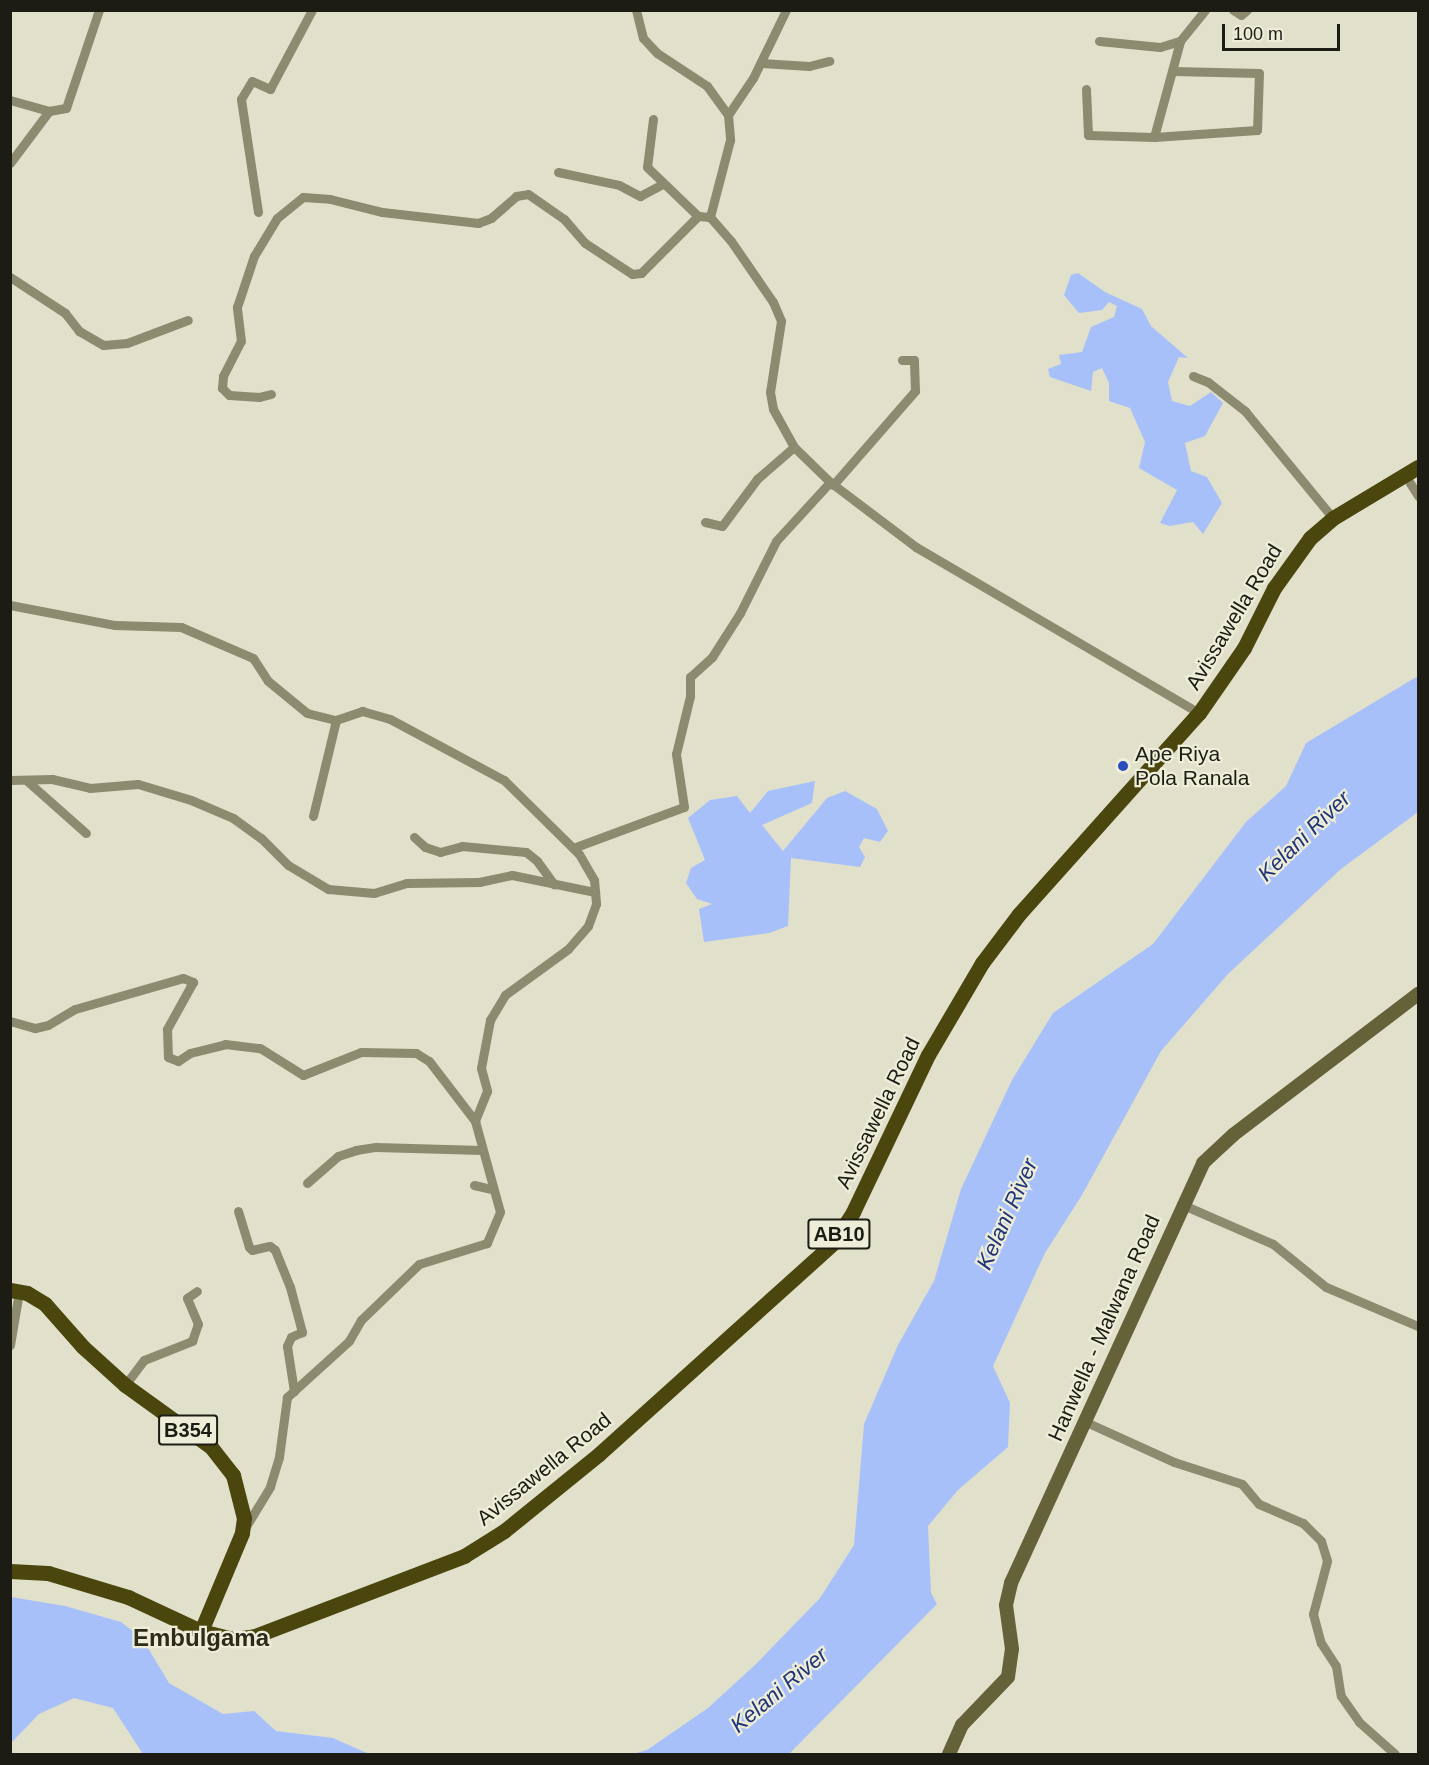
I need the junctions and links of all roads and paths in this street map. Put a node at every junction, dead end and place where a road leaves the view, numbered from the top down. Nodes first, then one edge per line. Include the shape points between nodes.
1 (99, 10) edge
2 (312, 10) edge
3 (636, 10) edge
4 (786, 10) edge
5 (1205, 10) edge
6 (1233, 10) edge
7 (1247, 10) edge
8 (1098, 41) dead end
9 (1180, 41) junction
10 (829, 61) dead end
11 (761, 63) junction
12 (1173, 71) junction
13 (1086, 89) dead end
14 (10, 100) edge
15 (49, 111) junction
16 (728, 115) junction
17 (653, 119) dead end
18 (1154, 137) junction
19 (10, 163) edge
20 (558, 172) dead end
21 (663, 184) junction
22 (258, 212) dead end
23 (698, 216) junction
24 (710, 217) junction
25 (10, 277) edge
26 (188, 320) dead end
27 (902, 360) dead end
28 (1193, 376) dead end
29 (271, 394) dead end
30 (794, 447) junction
31 (1419, 467) edge
32 (1405, 475) junction
33 (831, 484) junction
34 (1419, 496) edge
35 (1333, 518) junction
36 (705, 522) dead end
37 (10, 605) edge
38 (1199, 713) junction
39 (336, 720) junction
40 (10, 780) edge
41 (26, 780) junction
42 (313, 816) dead end
43 (86, 833) dead end
44 (414, 837) dead end
45 (573, 848) junction
46 (554, 884) junction
47 (595, 892) junction
48 (1419, 994) edge
49 (10, 1021) edge
50 (475, 1122) junction
51 (482, 1150) junction
52 (307, 1183) dead end
53 (474, 1185) dead end
54 (492, 1189) junction
55 (1181, 1204) junction
56 (238, 1211) dead end
57 (15, 1291) edge
58 (197, 1291) dead end
59 (1419, 1326) edge
60 (10, 1345) edge
61 (125, 1385) junction
62 (294, 1391) junction
63 (1086, 1422) junction
64 (242, 1533) junction
65 (10, 1570) edge
66 (201, 1631) junction
67 (949, 1755) edge
68 (1395, 1755) edge

1 - 15 street via 66,108
2 - 22 street via 270,89 252,81 241,99
3 - 16 street via 643,38 676,67 707,86
4 - 11 street
5 - 9 street
6 - 7 street via 1241,15
8 - 9 street via 1160,47
9 - 12 street
10 - 11 street via 792,67
11 - 16 street
12 - 18 street
12 - 18 street via 1259,73 1259,125 1248,133
13 - 18 street via 1088,135
14 - 15 street
15 - 19 street
16 - 24 street via 730,140
17 - 21 street via 647,167
20 - 21 street via 619,185 640,196
21 - 23 street
23 - 24 street
23 - 29 street via 641,273 632,274 585,243 564,219 528,194 516,196 491,218 478,223 382,212 330,199 303,197 277,218 254,256 237,307 241,341 223,376 222,388 229,395
24 - 30 street via 773,302 781,321 770,392 772,409
25 - 26 street via 65,313 79,331 103,345 127,343
27 - 33 street via 914,360 915,391
28 - 35 street via 1208,382 1245,411
30 - 33 street
30 - 36 street via 757,479 722,526
31 - 32 main road, Avissawella Road / AB10
32 - 34 street
32 - 35 main road, Avissawella Road / AB10
33 - 38 street via 916,547
33 - 45 street via 776,541 718,648 690,676 690,696 676,754 684,807
35 - 38 main road, Avissawella Road / AB10 via 1297,553 1244,648
37 - 39 street via 115,626 181,627 253,658 268,681 307,713
38 - 66 main road, Avissawella Road / AB10 via 1019,914 982,963 928,1055 853,1212 833,1243 805,1271 592,1460 504,1531 464,1556 255,1636 234,1639
39 - 42 street
39 - 45 street via 362,711 390,719 472,760 504,780
40 - 41 street
41 - 43 street
41 - 46 street via 52,779 90,788 138,784 191,800 233,818 288,865 328,889 374,893 407,884 479,882 512,875
44 - 46 street via 425,847 440,852 462,846 526,852
45 - 47 street via 594,880
46 - 47 street
47 - 50 street via 596,904 588,926 568,949 505,995 490,1020 482,1058 487,1091
48 - 55 street, Hanwella - Malwana Road via 1203,1162
49 - 50 street via 34,1028 48,1025 75,1009 183,978 193,982 167,1029 168,1058 178,1061 190,1053 225,1044 260,1048 303,1075 361,1052 416,1053 429,1061
50 - 51 street
51 - 52 street via 356,1150 338,1156
51 - 54 street
53 - 54 street
54 - 62 street via 500,1212 487,1243 419,1264 361,1320 349,1341
55 - 59 street via 1273,1244 1326,1287
55 - 63 street, Hanwella - Malwana Road
56 - 62 street via 249,1246 252,1250 270,1246 275,1250 290,1287 302,1332 291,1337 287,1346
57 - 60 street
57 - 61 main road, B354 via 45,1304 83,1347
58 - 61 street via 187,1298 198,1324 192,1341 144,1360
61 - 64 main road, B354 via 225,1461 239,1494
62 - 64 street via 284,1405 279,1457 270,1487
63 - 67 street, Hanwella - Malwana Road via 1011,1583 1006,1605 1012,1649 1008,1677 962,1725
63 - 68 street via 1174,1462 1242,1484 1259,1504 1303,1523 1321,1541 1327,1561 1313,1614 1321,1643 1336,1666 1341,1696 1359,1722
64 - 66 main road, B354
65 - 66 main road, Avissawella Road / AB10 via 48,1573 128,1597

